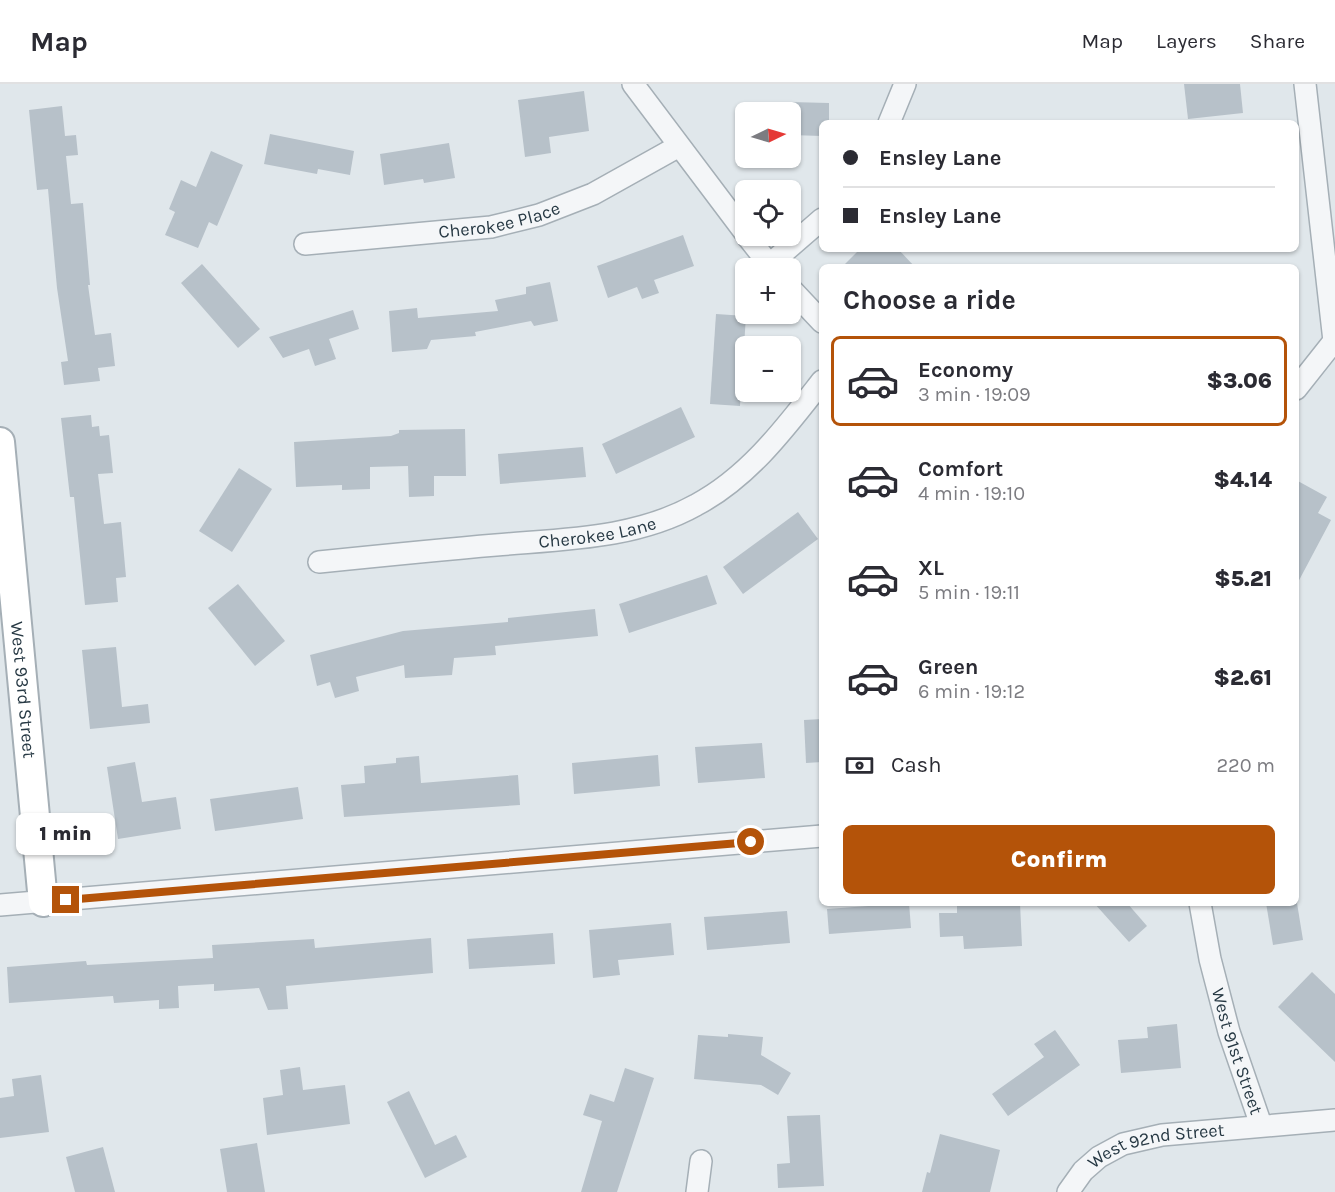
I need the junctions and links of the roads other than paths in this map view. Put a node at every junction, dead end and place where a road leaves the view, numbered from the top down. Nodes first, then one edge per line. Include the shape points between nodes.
1 (633, 84) edge
2 (904, 84) edge
3 (1305, 84) edge
4 (889, 120) edge
5 (679, 146) junction
6 (735, 220) edge
7 (819, 222) edge
8 (305, 244) dead end
9 (755, 246) edge
10 (764, 258) edge
11 (781, 258) edge
12 (801, 300) edge
13 (819, 319) edge
14 (1334, 341) edge
15 (819, 385) edge
16 (1299, 385) edge
17 (0, 442) edge
18 (319, 562) dead end
19 (7, 592) edge
20 (819, 836) edge
21 (43, 902) junction
22 (0, 905) edge
23 (1201, 906) edge
24 (1335, 1120) edge
25 (1261, 1125) junction
26 (701, 1161) dead end
27 (697, 1192) edge
28 (1068, 1192) edge

1 - 5 street
2 - 4 street
3 - 14 street
5 - 6 street
5 - 8 street, Cherokee Place via 593,194 539,215 491,227
7 - 11 street
9 - 10 street
12 - 13 street
14 - 16 street
15 - 18 street, Cherokee Lane via 787,426 727,485 663,521 573,539
17 - 19 street, West 93rd Street
19 - 21 street, West 93rd Street
20 - 21 street
21 - 22 street
23 - 25 street, West 91st Street via 1229,1032
24 - 25 street, West 91st Street
25 - 28 street, West 92nd Street via 1161,1135 1123,1144 1099,1157
26 - 27 street

